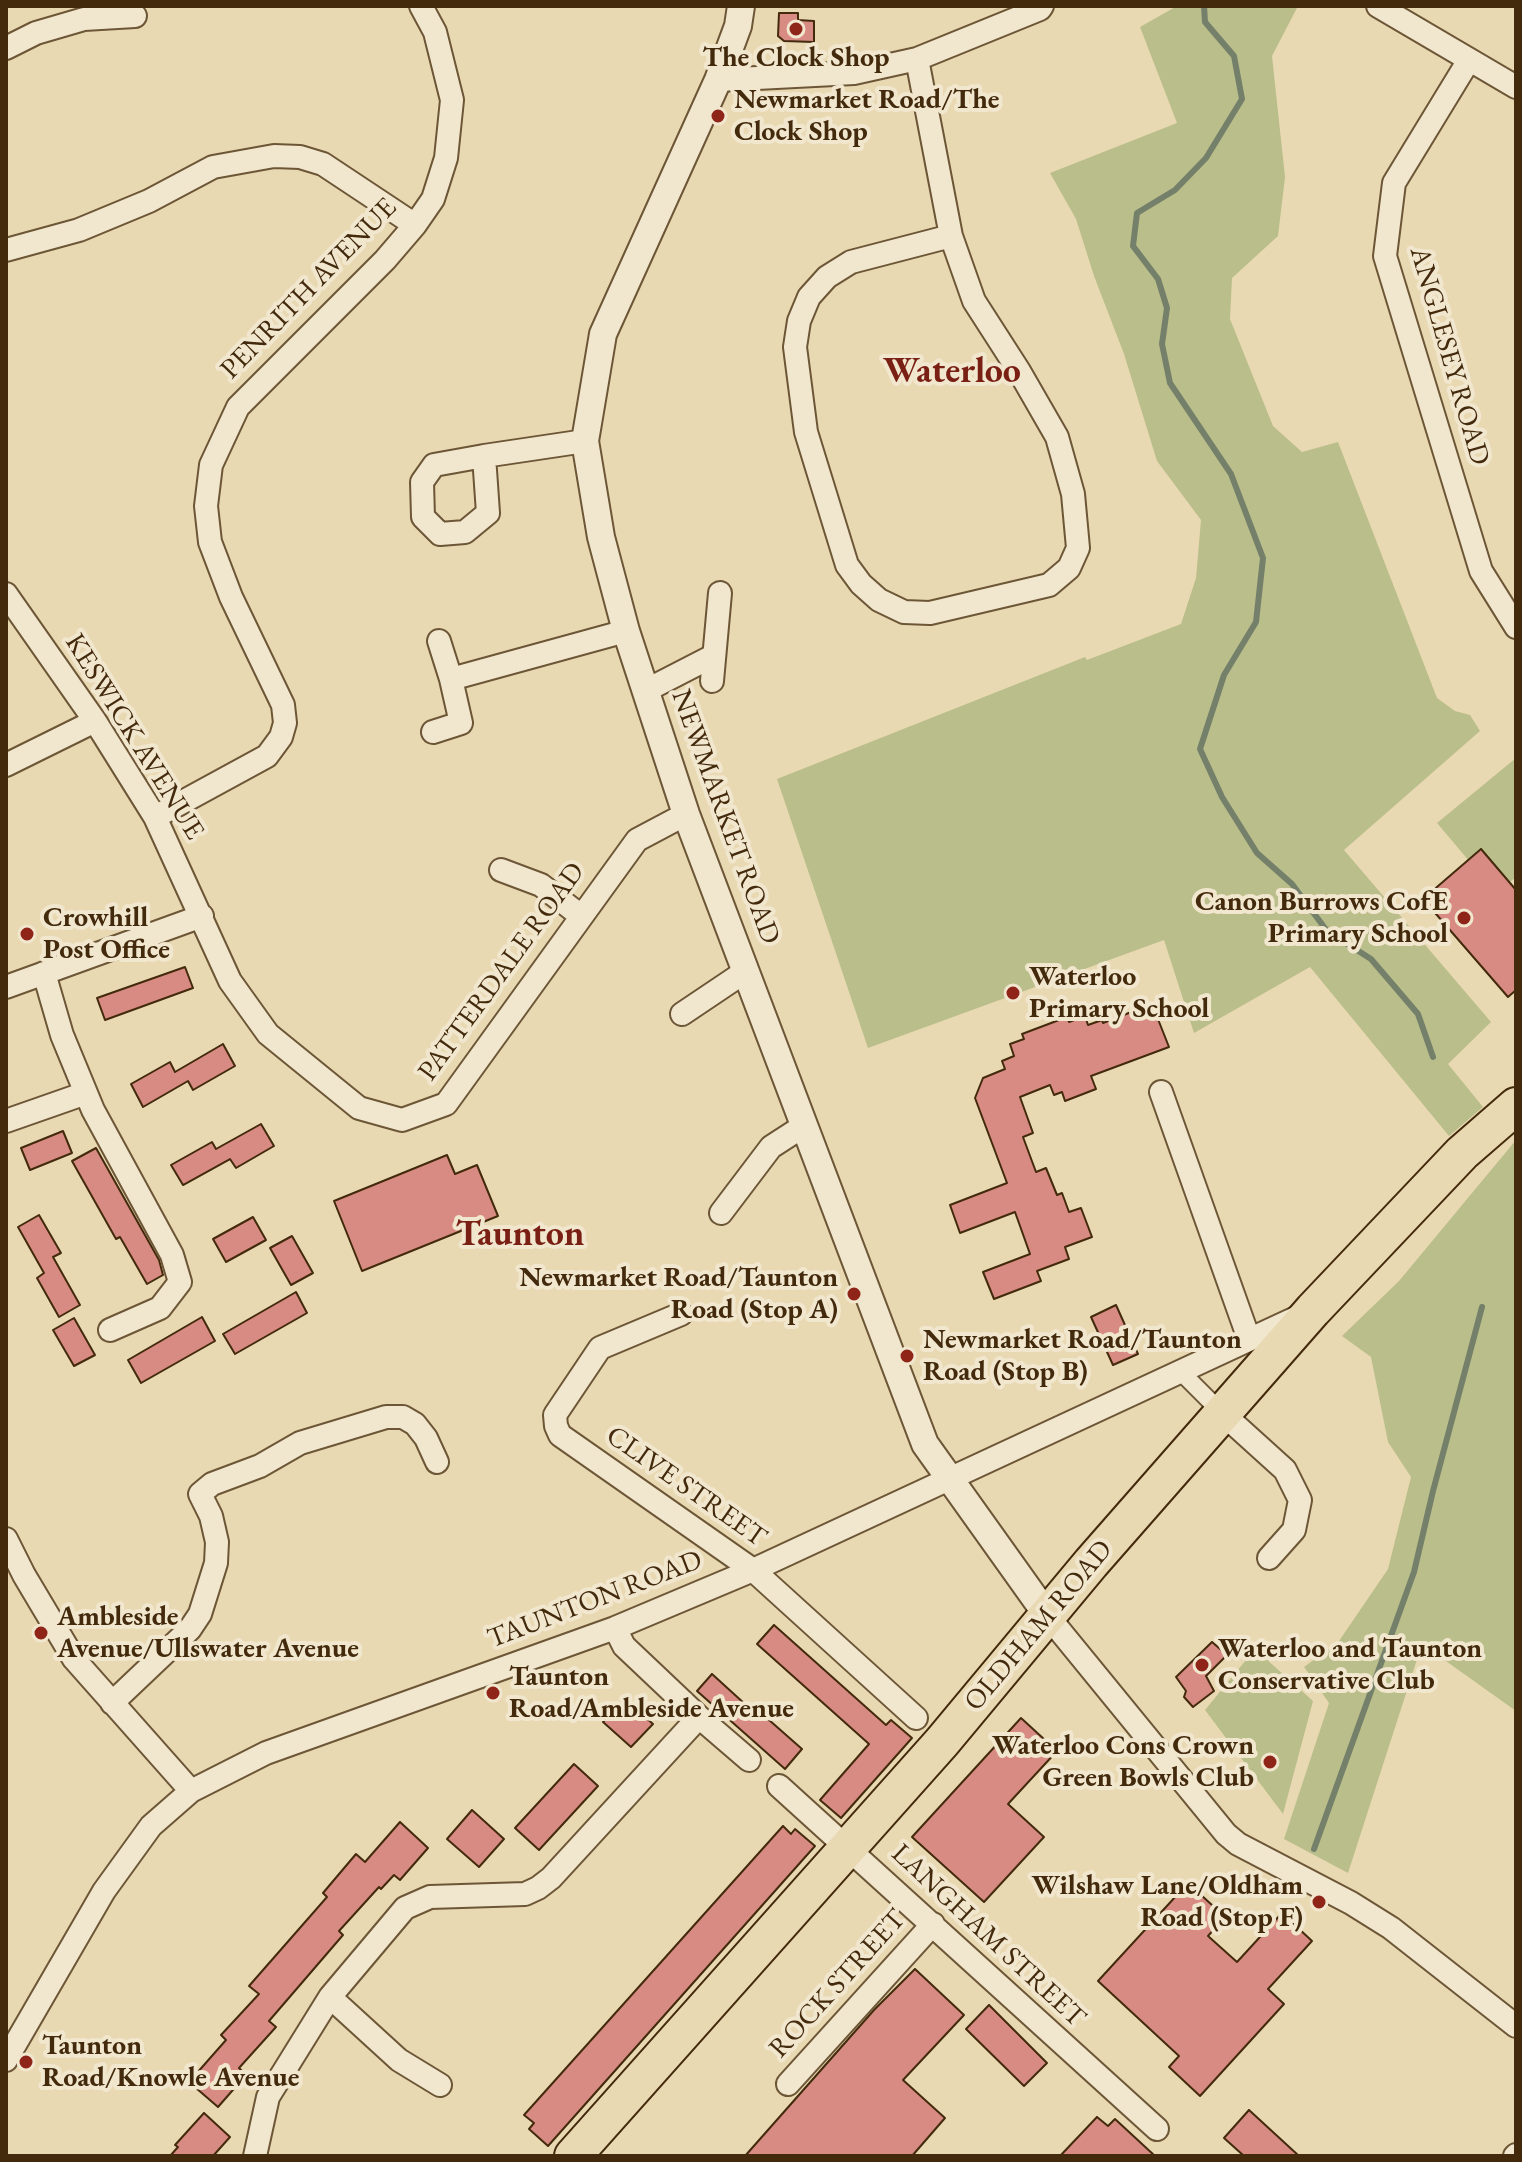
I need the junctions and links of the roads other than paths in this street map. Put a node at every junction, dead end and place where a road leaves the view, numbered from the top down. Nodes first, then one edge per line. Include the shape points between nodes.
1 (421, 6) edge
2 (741, 6) edge
3 (1042, 6) edge
4 (1378, 6) edge
5 (1001, 15) edge
6 (135, 16) dead end
7 (6, 48) edge
8 (917, 59) junction
9 (1469, 60) junction
10 (718, 80) junction
11 (1516, 87) edge
12 (415, 225) junction
13 (951, 236) junction
14 (6, 250) edge
15 (585, 441) junction
16 (484, 456) dead end
17 (720, 593) dead end
18 (1507, 593) edge
19 (6, 594) edge
20 (1516, 627) edge
21 (626, 631) junction
22 (439, 641) dead end
23 (713, 656) junction
24 (451, 679) junction
25 (712, 681) dead end
26 (645, 691) junction
27 (95, 721) junction
28 (433, 732) dead end
29 (6, 765) edge
30 (686, 814) junction
31 (155, 817) junction
32 (501, 870) dead end
33 (202, 916) junction
34 (581, 916) junction
35 (746, 971) junction
36 (44, 973) junction
37 (6, 987) edge
38 (682, 1014) dead end
39 (1161, 1092) dead end
40 (86, 1093) junction
41 (1516, 1106) edge
42 (6, 1121) edge
43 (805, 1125) junction
44 (721, 1213) dead end
45 (1313, 1310) junction
46 (681, 1314) dead end
47 (110, 1330) dead end
48 (1249, 1339) junction
49 (1181, 1372) junction
50 (1222, 1413) junction
51 (437, 1462) dead end
52 (951, 1480) junction
53 (6, 1539) edge
54 (1269, 1558) dead end
55 (753, 1570) junction
56 (15, 1582) edge
57 (1047, 1615) junction
58 (615, 1628) junction
59 (112, 1703) junction
60 (699, 1717) junction
61 (929, 1730) junction
62 (749, 1760) dead end
63 (779, 1786) dead end
64 (191, 1791) junction
65 (847, 1847) junction
66 (933, 1924) junction
67 (330, 1997) junction
68 (1516, 2026) edge
69 (6, 2060) edge
70 (788, 2084) dead end
71 (440, 2085) dead end
72 (1157, 2129) dead end
73 (255, 2156) edge
74 (573, 2156) edge

1 - 12 street, PENRITH AVENUE via 435,32 452,100 446,158 433,199
2 - 10 street, NEWMARKET ROAD
3 - 5 street
4 - 9 street
5 - 8 street
6 - 7 street via 84,19
8 - 10 street via 854,73
8 - 13 street
9 - 11 street
9 - 18 street, ANGLESEY ROAD via 1394,183 1385,256 1481,571
10 - 15 street, NEWMARKET ROAD via 603,334
12 - 14 street via 323,164 274,156 213,167 93,224
12 - 31 street, PENRITH AVENUE via 238,407 211,465 206,506 210,542 283,705 285,723 267,756
13 - 13 street via 851,262 827,277 809,297 795,347 806,432 847,565 879,600 904,612 930,613 1049,585 1069,568 1078,548 1073,494 1057,437 974,301
15 - 16 street
15 - 21 street, NEWMARKET ROAD via 601,537
17 - 23 street
18 - 20 street, ANGLESEY ROAD
19 - 27 street, KESWICK AVENUE
21 - 24 street
21 - 26 street, NEWMARKET ROAD
22 - 24 street
23 - 25 street
23 - 26 street
24 - 28 street via 461,723
26 - 30 street, NEWMARKET ROAD
27 - 29 street
27 - 31 street, KESWICK AVENUE
30 - 34 street, PATTERDALE ROAD via 637,840
30 - 35 street, NEWMARKET ROAD
31 - 33 street, KESWICK AVENUE
32 - 34 street via 541,885
33 - 34 street, PATTERDALE ROAD via 230,981 268,1034 359,1108 402,1120 446,1104
33 - 36 street
35 - 38 street
35 - 43 street, NEWMARKET ROAD
36 - 37 street
36 - 40 street
39 - 48 street
40 - 42 street
40 - 47 street via 172,1255 180,1282 160,1308
41 - 45 highway, OLDHAM ROAD via 1462,1153
43 - 44 street via 771,1147
43 - 52 street, NEWMARKET ROAD via 925,1444
45 - 48 street, TAUNTON ROAD
45 - 50 highway, OLDHAM ROAD
46 - 55 street, CLIVE STREET via 600,1348 555,1415 556,1426 560,1435
48 - 49 street, TAUNTON ROAD
49 - 50 street
49 - 52 street, TAUNTON ROAD
50 - 54 street via 1285,1470 1300,1500 1294,1530
50 - 57 highway, OLDHAM ROAD
51 - 59 street via 415,1424 386,1417 300,1443 212,1484 200,1494 211,1516 216,1563 200,1614
52 - 55 street, TAUNTON ROAD
52 - 57 street, NEWMARKET ROAD
53 - 56 street
55 - 58 street, TAUNTON ROAD
55 - 61 street, CLIVE STREET
56 - 59 street
57 - 61 highway, OLDHAM ROAD
57 - 68 street via 1226,1834 1391,1928
58 - 60 street via 624,1646
58 - 64 street, TAUNTON ROAD via 266,1753
59 - 64 street
60 - 62 street
60 - 67 street via 538,1888 525,1894 419,1900 405,1908
61 - 65 highway, OLDHAM ROAD
63 - 65 street, LANGHAM STREET
64 - 69 street, TAUNTON ROAD via 151,1826 104,1891
65 - 66 street, LANGHAM STREET
65 - 74 highway, OLDHAM ROAD
66 - 70 street, ROCK STREET
66 - 72 street, LANGHAM STREET
67 - 71 street via 399,2060
67 - 73 street via 268,2097

